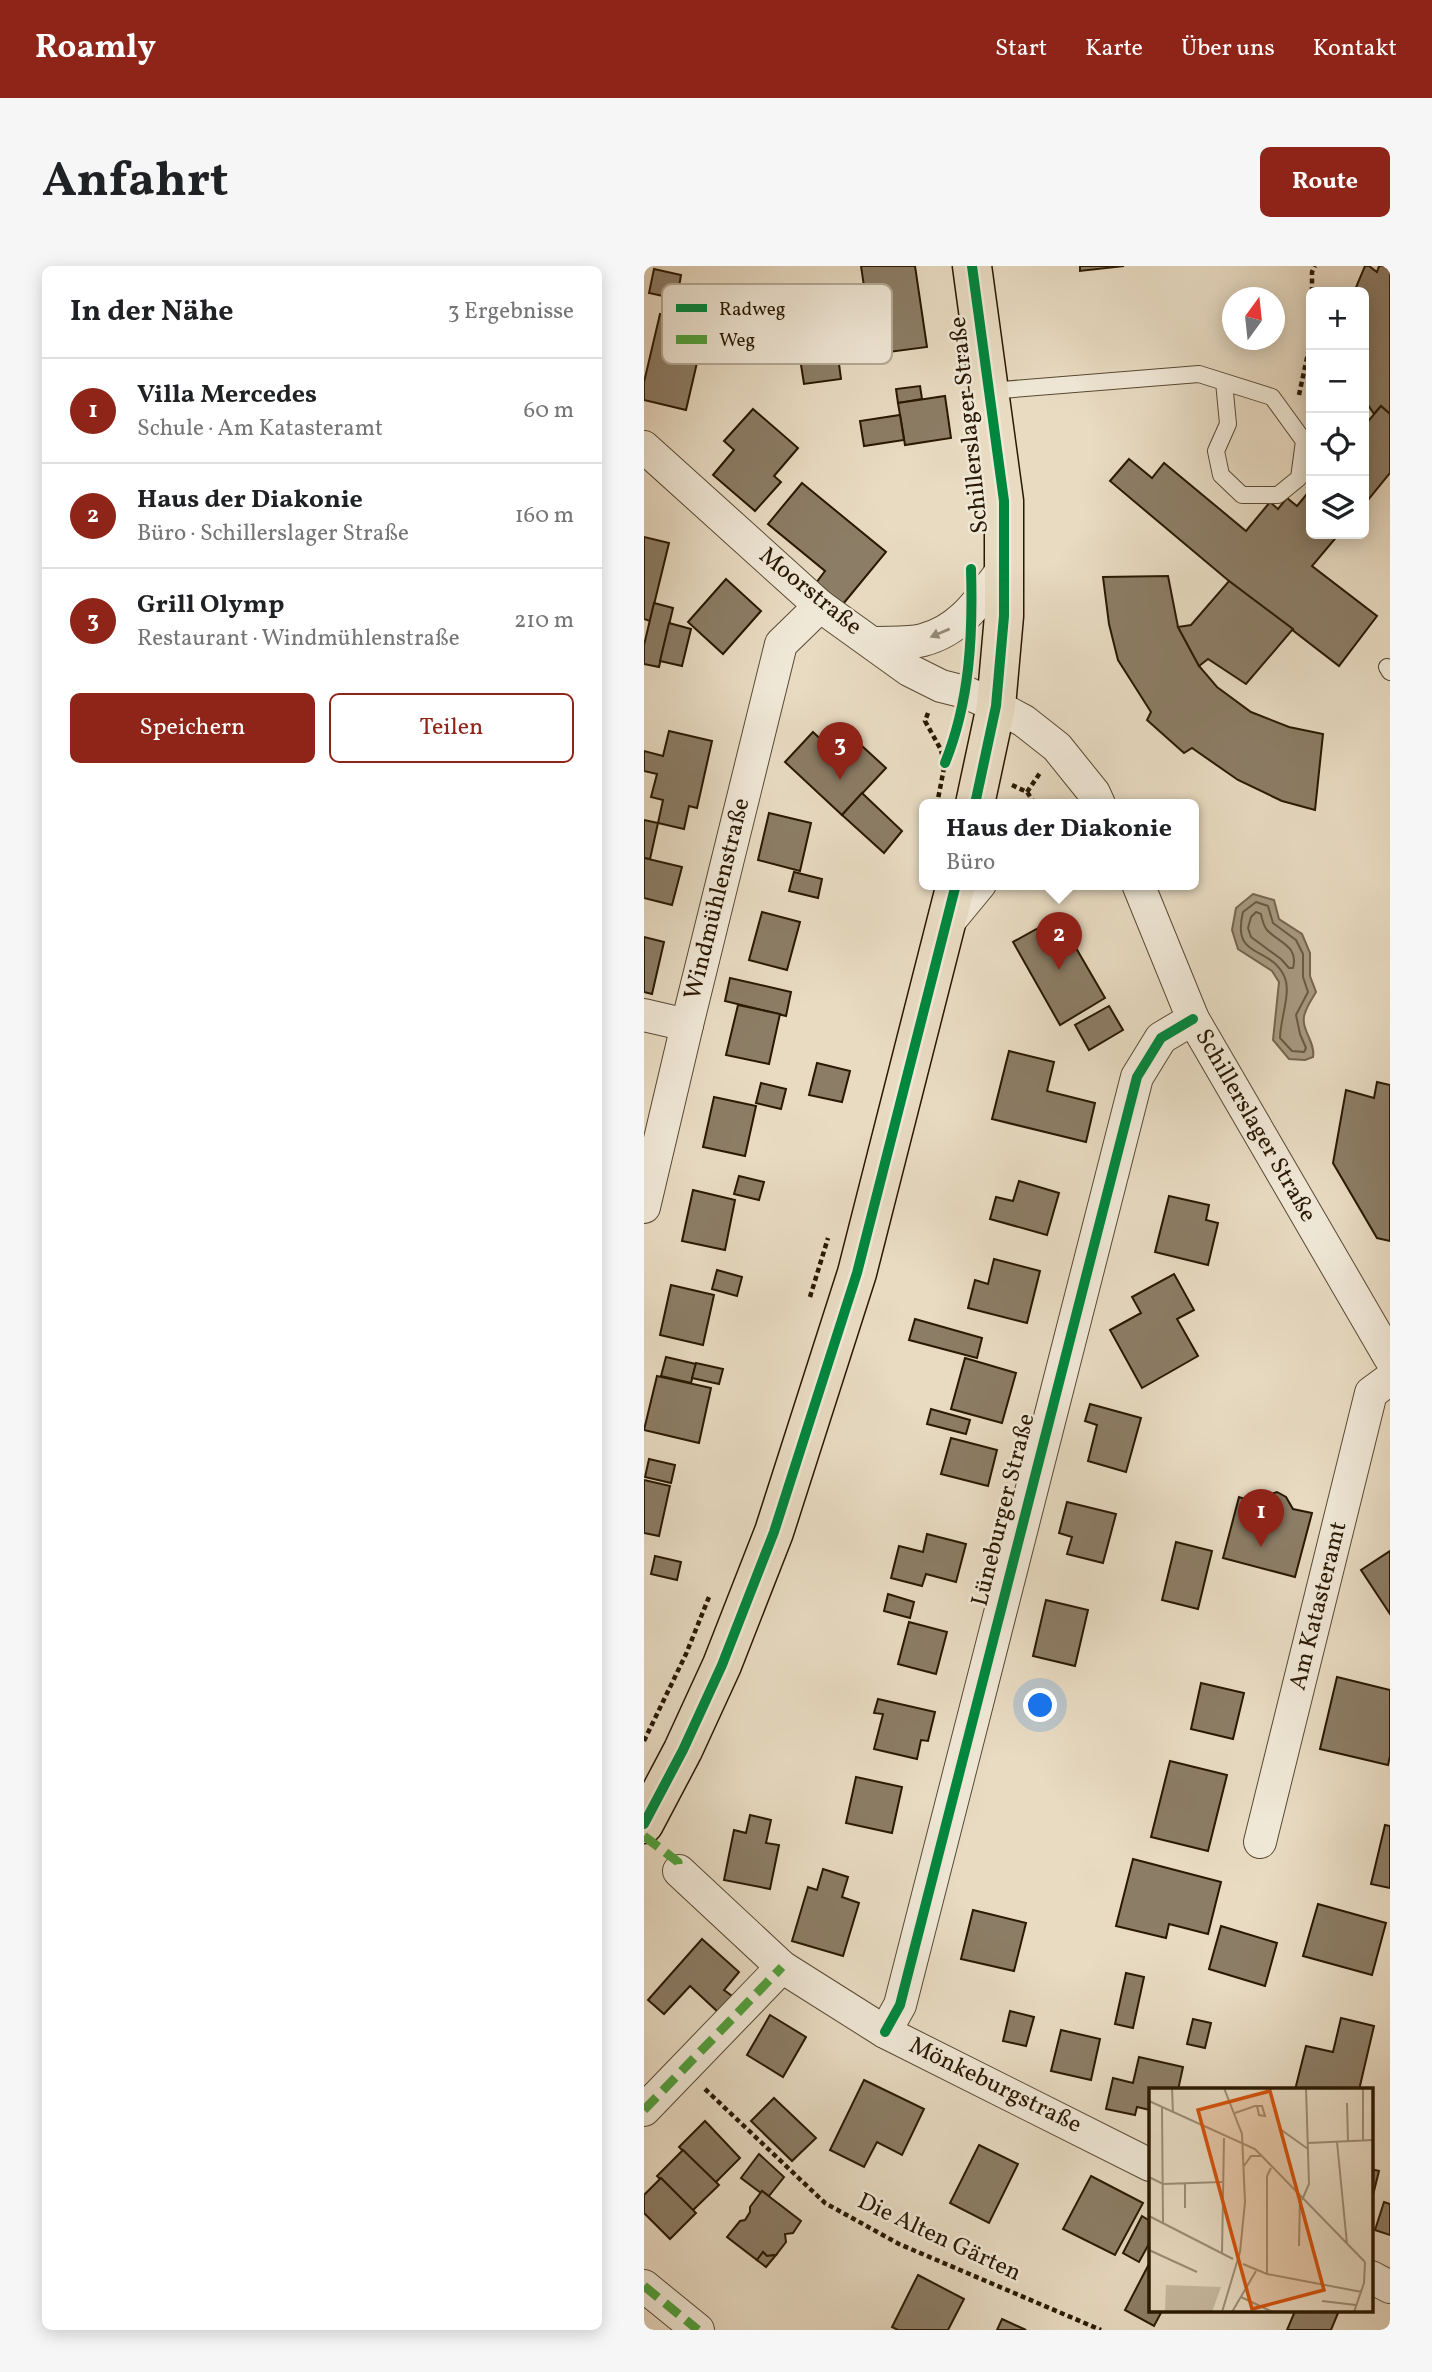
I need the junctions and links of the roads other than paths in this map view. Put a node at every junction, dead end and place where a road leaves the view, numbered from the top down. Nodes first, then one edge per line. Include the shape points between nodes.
1 (972, 266) edge
2 (1224, 382) junction
3 (989, 391) junction
4 (644, 447) edge
5 (1004, 568) junction
6 (820, 606) junction
7 (873, 643) junction
8 (996, 706) junction
9 (976, 799) edge
10 (1097, 799) edge
11 (955, 890) edge
12 (975, 890) edge
13 (1140, 890) edge
14 (946, 925) junction
15 (644, 1015) edge
16 (1193, 1019) junction
17 (687, 1025) junction
18 (644, 1207) edge
19 (1390, 1358) edge
20 (1390, 1379) edge
21 (644, 1824) edge
22 (1260, 1842) dead end
23 (679, 1871) dead end
24 (782, 1968) junction
25 (885, 2032) junction
26 (644, 2110) edge
27 (1149, 2164) edge
28 (1373, 2278) edge
29 (644, 2286) edge
30 (1390, 2287) edge
31 (698, 2330) edge

1 - 3 main road, Schillerslager Straße
2 - 2 lane via 1272,397 1304,441 1299,478 1278,495 1242,495 1221,475 1216,451 1228,425
2 - 3 lane via 1199,374
3 - 5 main road, Schillerslager Straße via 1004,501
4 - 6 street, Moorstraße
5 -> 7 street via 953,628 922,641
5 - 8 main road, Schillerslager Straße
6 - 7 street, Moorstraße
6 - 17 street, Windmühlenstraße via 781,644
7 - 8 street, Moorstraße via 909,670
8 - 9 main road, Schillerslager Straße
8 - 10 street via 1057,747
11 - 14 main road
12 - 14 street
13 - 16 street, Schillerslager Straße
14 - 21 main road via 857,1272 774,1532 722,1665
15 - 17 street
16 - 19 street, Schillerslager Straße
16 - 25 street, Lüneburger Straße via 1161,1038 1137,1077 900,2005
17 - 18 street, Windmühlenstraße
20 - 22 street, Am Katasteramt via 1371,1393
23 - 24 street, Mönkeburgstraße
24 - 25 street, Mönkeburgstraße
24 - 26 street
25 - 27 street, Mönkeburgstraße
28 - 30 street
29 - 31 street

